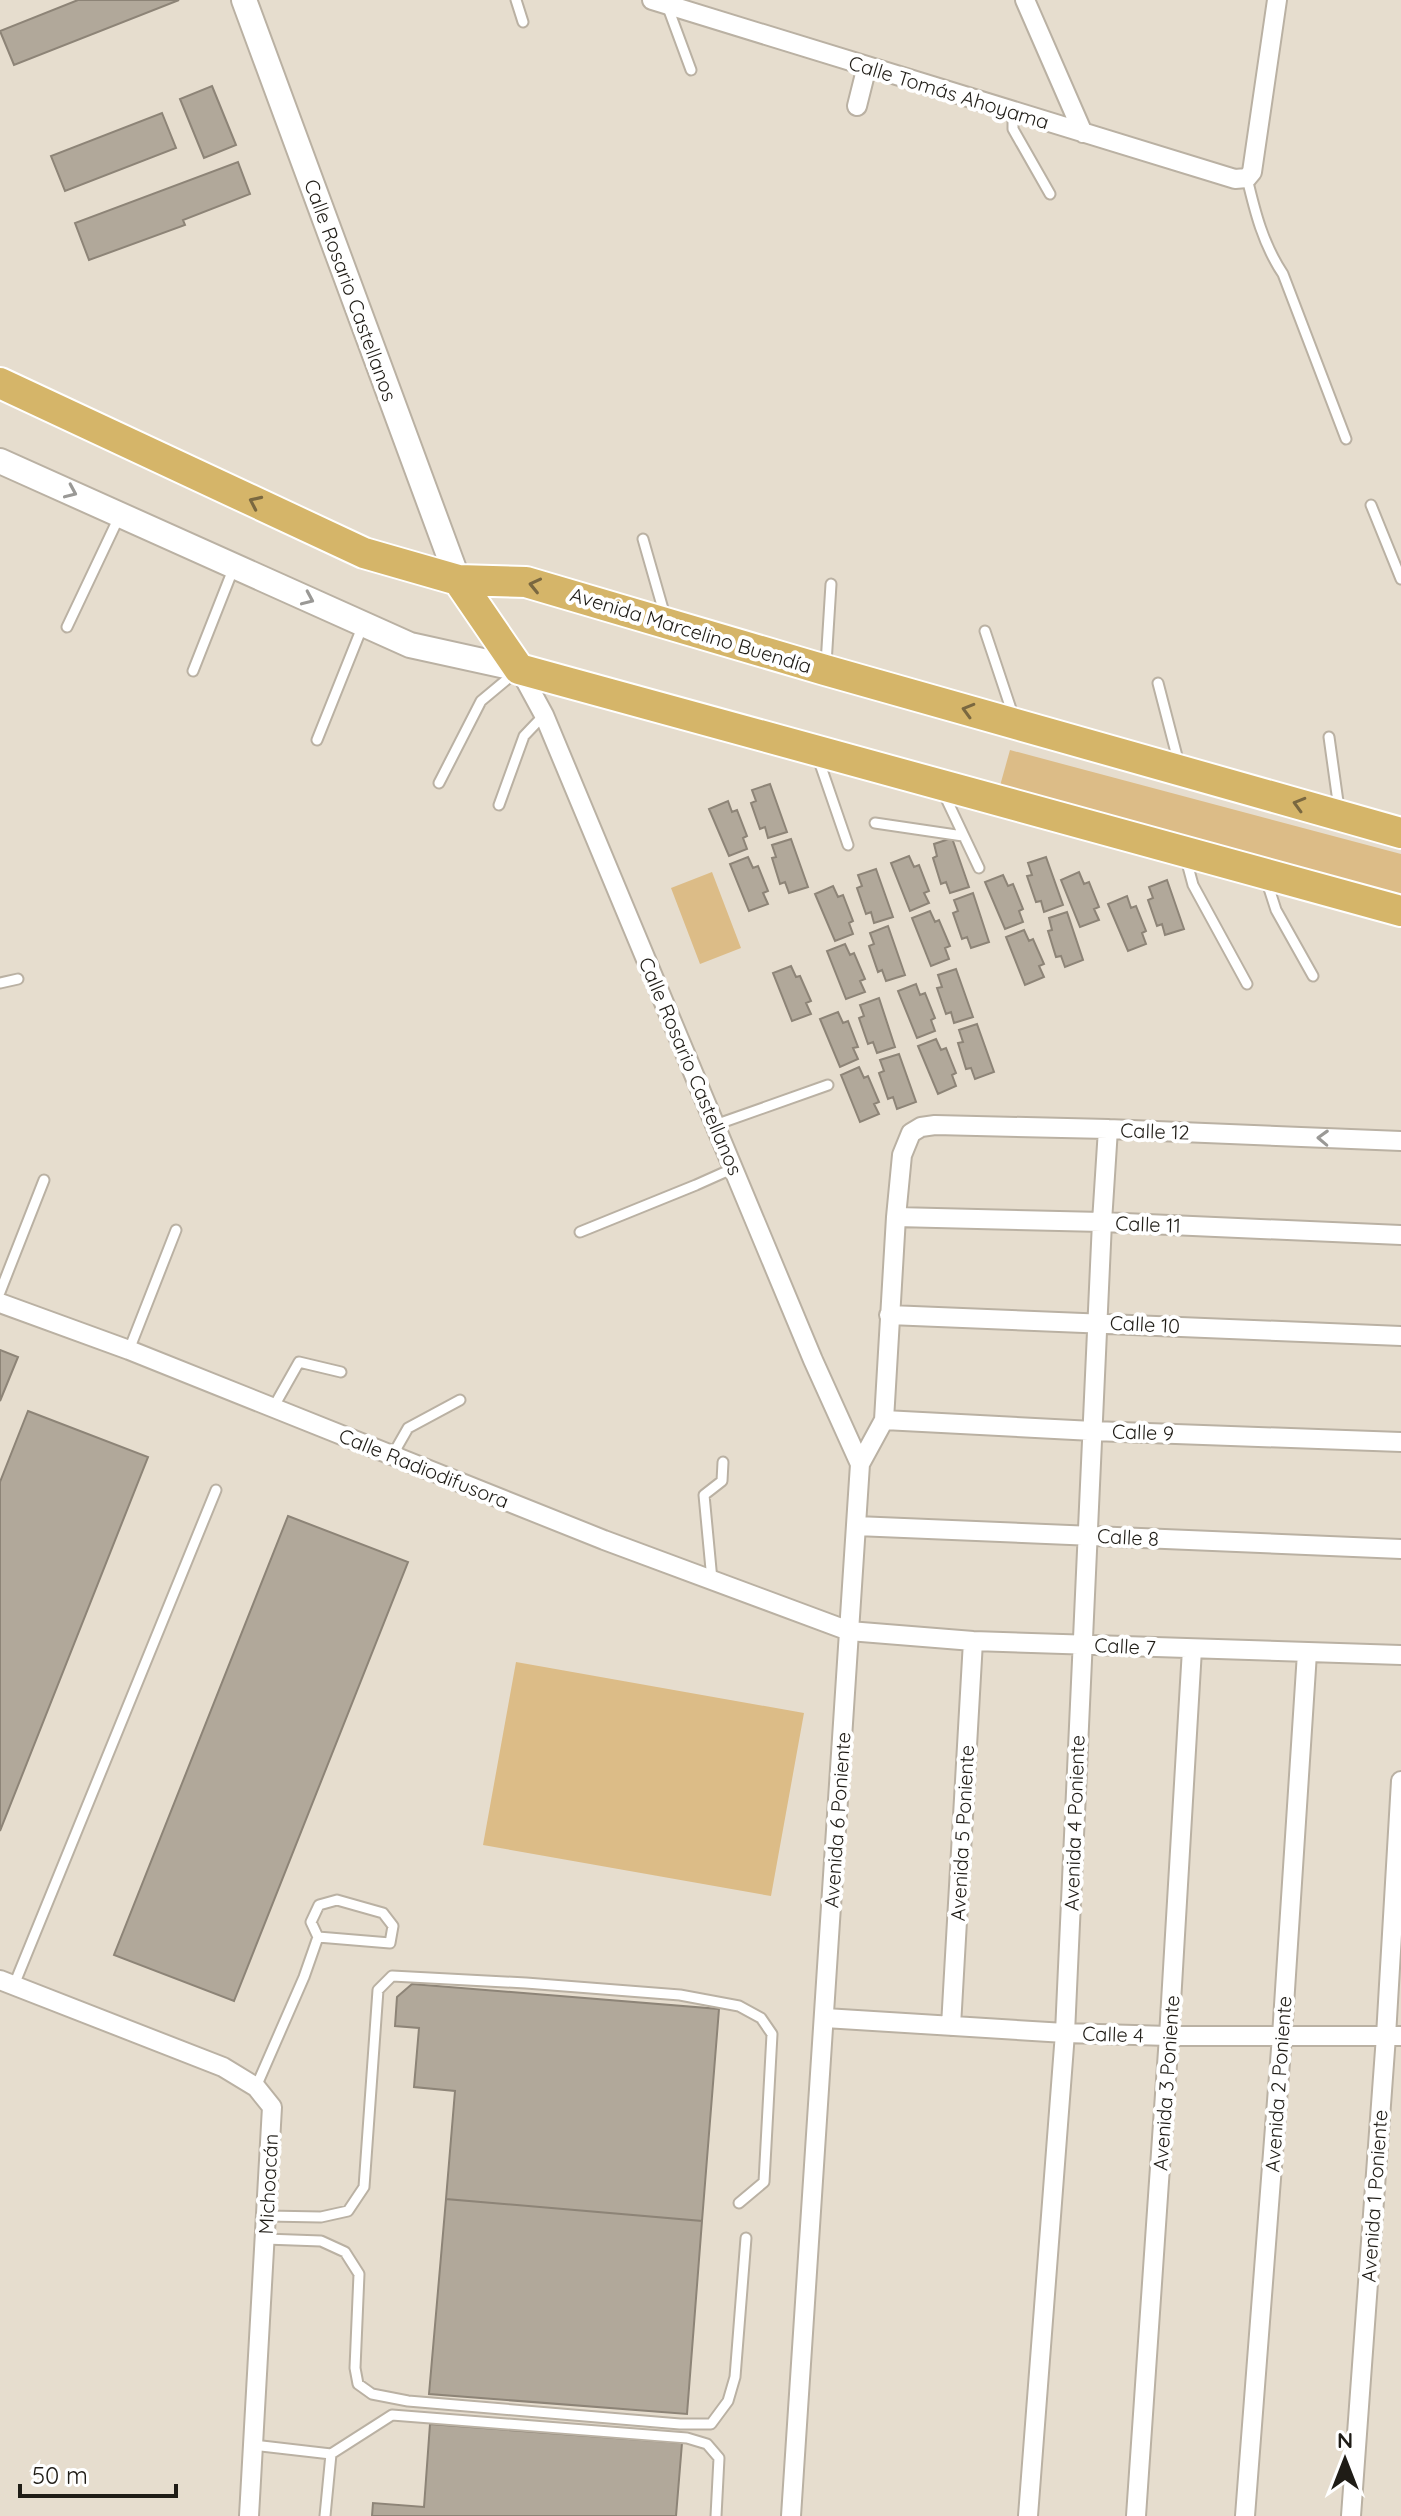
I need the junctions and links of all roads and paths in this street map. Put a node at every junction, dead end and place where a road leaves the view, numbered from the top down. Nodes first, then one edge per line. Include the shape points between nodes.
1 (244, 0) edge
2 (516, 0) edge
3 (1025, 0) edge
4 (1277, 0) edge
5 (659, 2) edge
6 (523, 22) dead end
7 (867, 66) junction
8 (691, 70) dead end
9 (857, 106) dead end
10 (1013, 112) junction
11 (1083, 133) junction
12 (1247, 178) junction
13 (1050, 194) dead end
14 (0, 383) edge
15 (1346, 439) dead end
16 (1, 464) edge
17 (1371, 505) dead end
18 (120, 515) junction
19 (643, 539) dead end
20 (235, 566) junction
21 (1401, 579) edge
22 (458, 580) junction
23 (831, 584) dead end
24 (668, 623) junction
25 (364, 624) junction
26 (67, 627) dead end
27 (985, 631) dead end
28 (519, 669) junction
29 (825, 670) junction
30 (193, 671) dead end
31 (1158, 683) dead end
32 (544, 715) junction
33 (1016, 724) junction
34 (1329, 737) dead end
35 (317, 740) dead end
36 (815, 749) junction
37 (1181, 770) junction
38 (439, 783) dead end
39 (940, 784) junction
40 (499, 805) dead end
41 (1340, 816) junction
42 (875, 823) dead end
43 (1401, 833) edge
44 (963, 836) junction
45 (848, 845) dead end
46 (1184, 851) junction
47 (979, 868) dead end
48 (1264, 873) junction
49 (1401, 911) edge
50 (1313, 976) dead end
51 (18, 979) dead end
52 (0, 983) edge
53 (1247, 984) dead end
54 (828, 1085) dead end
55 (715, 1125) junction
56 (1108, 1129) junction
57 (911, 1133) joint
58 (1401, 1141) edge
59 (734, 1168) junction
60 (44, 1180) dead end
61 (896, 1217) junction
62 (1102, 1222) junction
63 (176, 1230) dead end
64 (580, 1232) dead end
65 (1401, 1235) edge
66 (0, 1292) edge
67 (0, 1303) edge
68 (889, 1315) junction
69 (1097, 1322) junction
70 (1401, 1336) edge
71 (129, 1350) junction
72 (341, 1372) dead end
73 (460, 1400) dead end
74 (273, 1408) junction
75 (884, 1420) junction
76 (1093, 1431) junction
77 (1401, 1442) edge
78 (392, 1456) junction
79 (723, 1462) dead end
80 (860, 1464) junction
81 (216, 1490) dead end
82 (856, 1526) junction
83 (1088, 1535) junction
84 (1401, 1549) edge
85 (712, 1580) junction
86 (849, 1631) junction
87 (973, 1641) junction
88 (1081, 1644) junction
89 (1192, 1649) junction
90 (1307, 1653) junction
91 (1401, 1655) edge
92 (1401, 1781) edge
93 (318, 1937) junction
94 (7, 1982) edge
95 (825, 2018) junction
96 (951, 2026) junction
97 (1065, 2033) junction
98 (1169, 2036) junction
99 (1282, 2036) junction
100 (1393, 2036) edge
101 (256, 2087) junction
102 (739, 2203) dead end
103 (267, 2216) junction
104 (746, 2238) dead end
105 (265, 2239) junction
106 (253, 2445) junction
107 (331, 2454) junction
108 (249, 2516) edge
109 (325, 2516) edge
110 (716, 2516) edge
111 (791, 2516) edge
112 (1028, 2516) edge
113 (1136, 2516) edge
114 (1245, 2516) edge
115 (1351, 2516) edge

1 - 22 street, Calle Rosario Castellanos
2 - 6 lane
3 - 11 street
4 - 12 street
5 - 7 street, Calle Tomás Ahoyama
5 - 8 lane
7 - 9 street
7 - 10 street, Calle Tomás Ahoyama
10 - 11 street, Calle Tomás Ahoyama
10 - 13 lane via 1013,129
11 - 12 street, Calle Tomás Ahoyama via 1235,179
12 - 15 lane via 1260,228
22 -> 14 main road, Avenida Marcelino Buendía via 364,553
16 -> 18 street
17 - 21 lane
18 - 20 street
18 - 26 lane
19 - 24 lane
20 -> 25 street
20 - 30 lane
24 -> 22 main road, Avenida Marcelino Buendía via 526,582
22 - 28 main road
23 - 29 lane
24 - 29 main road, Avenida Marcelino Buendía
25 - 28 street via 410,645
25 - 35 lane
27 - 33 lane
28 - 32 street, Calle Rosario Castellanos
28 - 36 main road
28 - 38 lane via 481,701
33 -> 29 main road, Avenida Marcelino Buendía
31 - 37 lane
32 - 40 lane via 524,736
32 - 55 street, Calle Rosario Castellanos
33 - 37 main road, Avenida Marcelino Buendía
34 - 41 lane
36 - 39 main road
36 - 45 lane
41 -> 37 main road, Avenida Marcelino Buendía
39 - 44 lane
39 - 46 main road
41 - 43 main road, Avenida Marcelino Buendía
42 - 44 lane
44 - 47 lane
46 - 48 main road
46 - 53 lane via 1193,885
48 - 49 main road
48 - 50 lane via 1276,910
51 - 52 lane
54 - 55 lane
55 - 59 street, Calle Rosario Castellanos
56 - 57 street, Calle 12 via 935,1125
58 -> 56 street, Calle 12
56 - 62 street, Avenida 4 Poniente
57 - 61 street, Avenida 6 Poniente via 902,1155
59 - 64 lane
59 - 80 street, Calle Rosario Castellanos
60 - 66 lane
61 - 62 street, Calle 11
61 - 68 street, Avenida 6 Poniente
62 - 65 street, Calle 11
62 - 69 street, Avenida 4 Poniente
63 - 71 lane
67 - 71 street, Calle Radiodifusora
68 - 69 street, Calle 10
68 - 75 street, Avenida 6 Poniente
69 - 70 street, Calle 10
69 - 76 street, Avenida 4 Poniente
71 - 74 street, Calle Radiodifusora
72 - 74 lane via 299,1362
73 - 78 lane via 408,1428
74 - 78 street, Calle Radiodifusora
75 - 76 street, Calle 9
75 - 80 street, Avenida 6 Poniente
76 - 77 street, Calle 9
76 - 83 street, Avenida 4 Poniente
78 - 85 street, Calle Radiodifusora
79 - 85 lane via 722,1481 704,1495
80 - 82 street, Avenida 6 Poniente
81 - 94 lane
82 - 83 street, Calle 8
82 - 86 street, Avenida 6 Poniente
83 - 84 street, Calle 8
83 - 88 street, Avenida 4 Poniente
85 - 86 street, Calle Radiodifusora
86 - 87 street, Calle 7
86 - 95 street, Avenida 6 Poniente
87 - 88 street, Calle 7
87 - 96 street, Avenida 5 Poniente
88 - 89 street, Calle 7
88 - 97 street, Avenida 4 Poniente
89 - 90 street, Calle 7
89 - 98 street, Avenida 3 Poniente
90 - 91 street, Calle 7
90 - 99 street, Avenida 2 Poniente
92 - 100 street, Avenida 1 Poniente
93 - 93 lane via 311,1922 319,1905 337,1900 383,1913 393,1926 390,1943
93 - 101 lane
94 - 101 street via 223,2067
95 - 96 street, Calle 4
95 - 111 street, Avenida 6 Poniente
96 - 97 street, Calle 4
97 - 98 street, Calle 4
97 - 112 street, Avenida 4 Poniente
98 - 99 street, Calle 4
98 - 113 street, Avenida 3 Poniente
99 - 100 street, Calle 4
99 - 114 street, Avenida 2 Poniente
100 - 115 street, Avenida 1 Poniente
101 - 103 street, Michoacán via 272,2107
102 - 103 lane via 764,2182 772,2034 761,2018 739,2006 680,1995 392,1976 378,1990 364,2187 348,2211 321,2217
103 - 105 street, Michoacán
104 - 105 lane via 735,2377 728,2401 711,2424 372,2394 358,2384 359,2274 345,2252 321,2241
105 - 106 street, Michoacán
106 - 107 lane
106 - 108 street, Michoacán
107 - 109 lane
107 - 110 lane via 392,2415 687,2438 707,2444 719,2458

